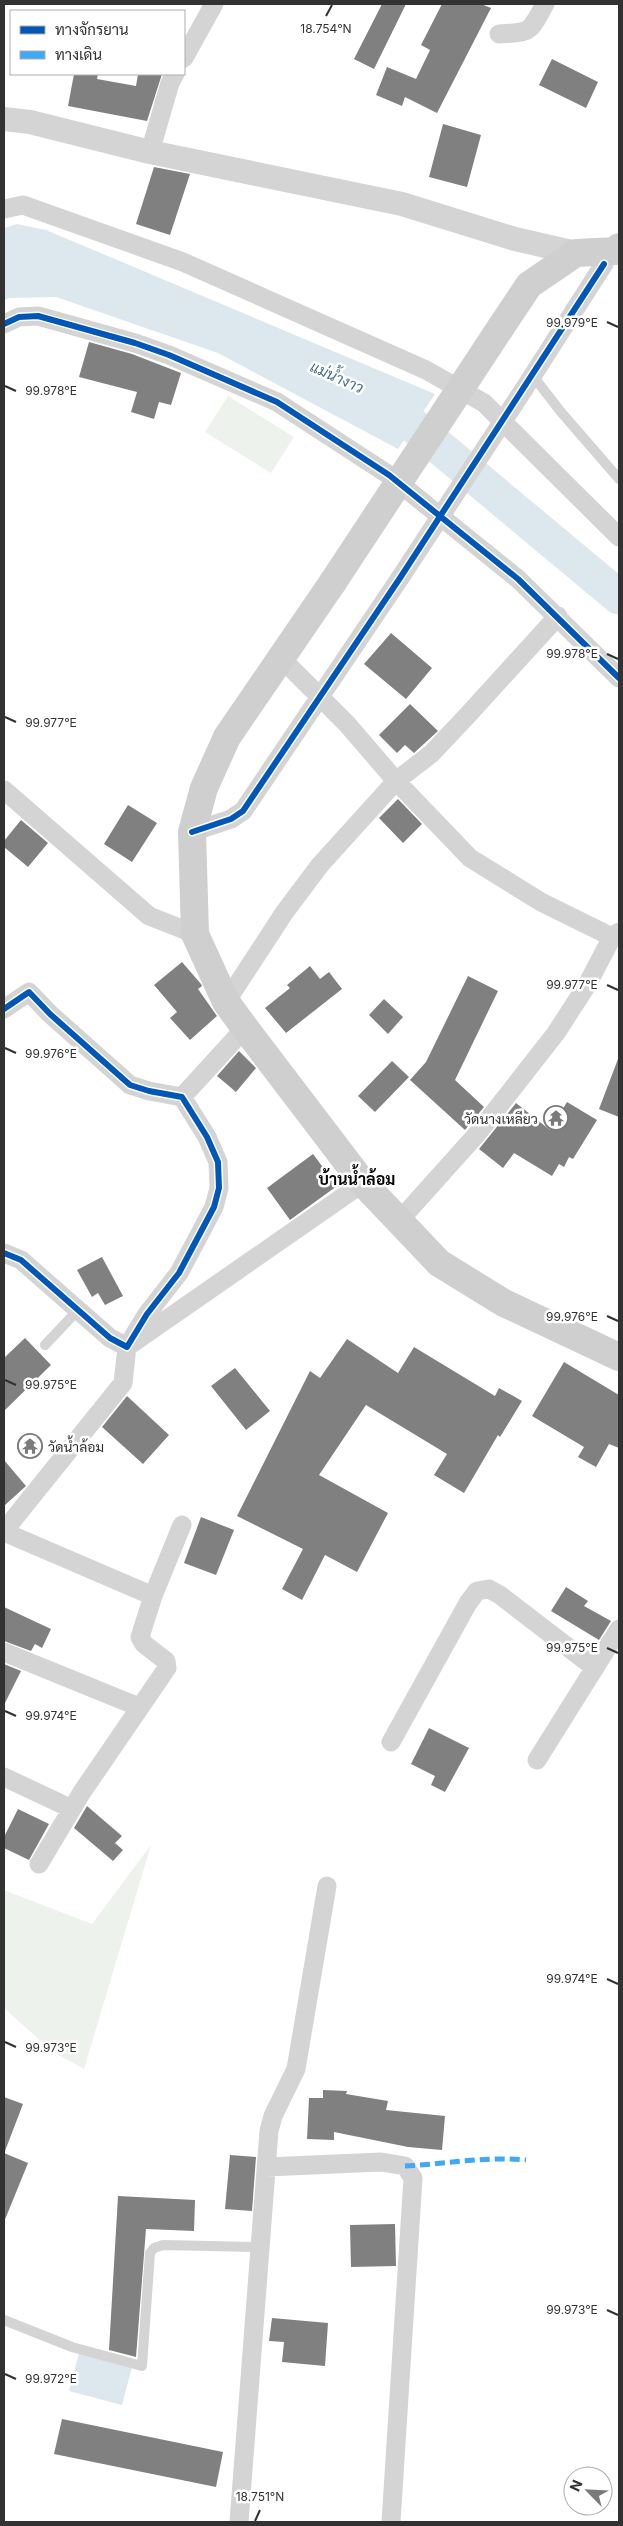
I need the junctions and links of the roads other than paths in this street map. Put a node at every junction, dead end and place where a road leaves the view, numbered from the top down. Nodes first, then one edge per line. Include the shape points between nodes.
1 (214, 4) edge
2 (545, 4) edge
3 (498, 34) dead end
4 (185, 56) edge
5 (174, 75) edge
6 (4, 119) edge
7 (150, 152) junction
8 (4, 209) edge
9 (576, 254) junction
10 (614, 260) edge
11 (4, 324) edge
12 (528, 382) junction
13 (619, 478) edge
14 (619, 537) edge
15 (558, 616) junction
16 (281, 658) junction
17 (619, 678) edge
18 (320, 696) junction
19 (396, 781) junction
20 (4, 790) edge
21 (192, 832) junction
22 (195, 934) junction
23 (616, 935) edge
24 (226, 1002) junction
25 (4, 1009) edge
26 (245, 1028) junction
27 (182, 1096) junction
28 (364, 1183) junction
29 (399, 1221) junction
30 (4, 1253) edge
31 (78, 1310) junction
32 (45, 1345) dead end
33 (127, 1347) junction
34 (619, 1357) edge
35 (182, 1525) dead end
36 (4, 1531) edge
37 (153, 1596) junction
38 (619, 1629) edge
39 (4, 1652) edge
40 (595, 1668) junction
41 (139, 1707) junction
42 (391, 1742) dead end
43 (537, 1760) dead end
44 (4, 1777) edge
45 (72, 1809) junction
46 (39, 1864) dead end
47 (327, 1886) dead end
48 (266, 2167) junction
49 (261, 2247) junction
50 (4, 2320) edge
51 (239, 2522) edge
52 (391, 2522) edge

1 - 4 street
2 - 3 street via 531,29
5 - 7 street
6 - 7 street via 78,133
7 - 9 street via 402,204
8 - 14 street via 23,206 183,262 426,370 484,403
9 - 10 main road via 616,251
9 - 16 main road, bridge via 530,285
10 - 12 street
11 - 15 street via 38,316 135,343 277,402 389,475 518,579
12 - 13 lane via 561,412
12 - 18 street, bridge
15 - 17 street
15 - 19 street via 431,754
16 - 18 street
16 - 21 main road via 227,737 204,788
18 - 19 street
18 - 21 street via 243,811 231,819
19 - 23 street via 470,858 541,902
19 - 24 street via 320,865 284,912
20 - 22 street via 149,916
21 - 22 main road
22 - 24 main road
23 - 29 street via 556,1032 477,1134
24 - 26 main road
25 - 27 street via 29,992 130,1085
26 - 27 street
26 - 28 main road
27 - 33 street via 218,1162 219,1188 214,1207 179,1273 146,1314
28 - 29 main road
28 - 33 street
29 - 34 main road via 439,1263 504,1303
30 - 31 street via 21,1260
31 - 32 lane
31 - 33 street via 110,1338
33 - 36 street via 122,1383
35 - 37 street
36 - 37 street
37 - 41 street via 140,1637 167,1664
38 - 40 street
39 - 41 street
40 - 42 street via 500,1595 489,1589 477,1591
40 - 43 street
41 - 45 street
44 - 45 street
45 - 46 street
47 - 48 street via 297,2062 273,2116
48 - 49 street
48 - 52 street via 381,2162 405,2166 413,2178
49 - 50 lane via 162,2245 154,2248 150,2253 142,2366 72,2347
49 - 51 street

